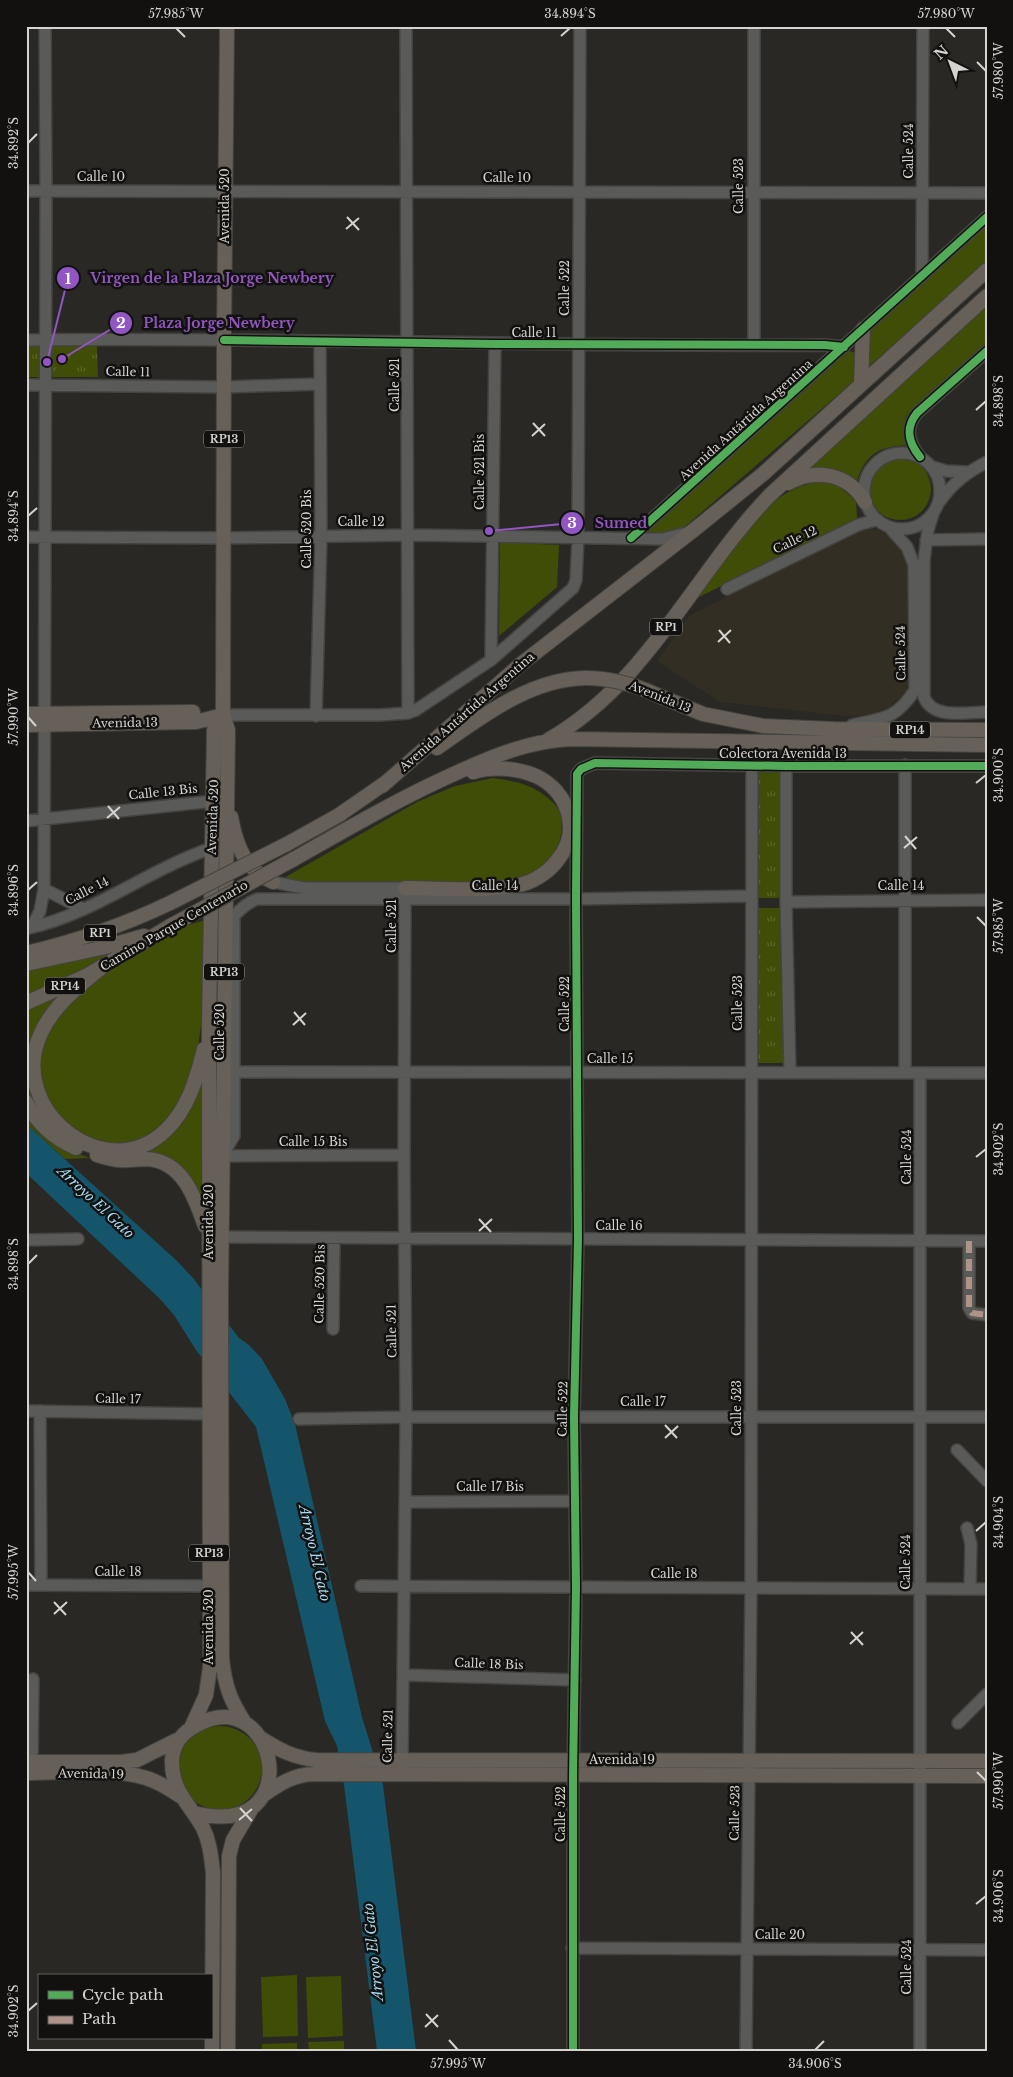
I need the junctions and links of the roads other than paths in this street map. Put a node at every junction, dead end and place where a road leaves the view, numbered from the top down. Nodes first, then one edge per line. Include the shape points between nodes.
1 (45, 26) edge
2 (227, 26) edge
3 (406, 26) edge
4 (580, 26) edge
5 (754, 26) edge
6 (923, 26) edge
7 (225, 190) junction
8 (26, 191) edge
9 (46, 191) junction
10 (406, 191) junction
11 (579, 192) junction
12 (753, 192) junction
13 (922, 193) junction
14 (987, 193) edge
15 (987, 217) edge
16 (987, 270) edge
17 (922, 276) junction
18 (987, 296) edge
19 (863, 329) junction
20 (26, 340) edge
21 (45, 340) junction
22 (224, 340) junction
23 (320, 342) junction
24 (408, 342) junction
25 (495, 344) junction
26 (579, 344) junction
27 (754, 345) junction
28 (844, 347) junction
29 (987, 351) edge
30 (320, 384) junction
31 (861, 384) junction
32 (26, 385) edge
33 (46, 385) junction
34 (224, 387) junction
35 (920, 457) junction
36 (987, 462) edge
37 (933, 467) junction
38 (967, 472) junction
39 (770, 495) junction
40 (865, 502) junction
41 (939, 503) junction
42 (933, 514) junction
43 (876, 520) junction
44 (890, 528) junction
45 (695, 530) junction
46 (409, 535) junction
47 (321, 536) junction
48 (494, 536) junction
49 (26, 537) edge
50 (45, 537) junction
51 (224, 538) junction
52 (578, 538) junction
53 (630, 538) junction
54 (987, 539) edge
55 (926, 540) junction
56 (576, 580) joint
57 (727, 589) dead end
58 (491, 660) junction
59 (987, 712) edge
60 (408, 713) junction
61 (26, 714) edge
62 (223, 715) junction
63 (316, 716) junction
64 (45, 719) junction
65 (26, 725) edge
66 (833, 729) junction
67 (987, 730) edge
68 (545, 741) junction
69 (987, 745) edge
70 (905, 765) junction
71 (752, 766) junction
72 (786, 766) junction
73 (987, 766) edge
74 (581, 768) joint
75 (450, 775) junction
76 (382, 786) junction
77 (226, 789) junction
78 (214, 800) junction
79 (43, 820) junction
80 (26, 821) edge
81 (287, 844) joint
82 (212, 848) junction
83 (273, 882) joint
84 (44, 889) junction
85 (406, 894) junction
86 (752, 896) junction
87 (576, 899) junction
88 (905, 900) junction
89 (987, 900) edge
90 (786, 902) junction
91 (240, 908) joint
92 (83, 909) junction
93 (169, 927) junction
94 (29, 928) edge
95 (26, 953) edge
96 (26, 964) edge
97 (102, 967) junction
98 (26, 1004) edge
99 (209, 1025) junction
100 (234, 1072) junction
101 (406, 1072) junction
102 (576, 1072) junction
103 (752, 1073) junction
104 (790, 1073) junction
105 (905, 1073) junction
106 (920, 1073) junction
107 (987, 1073) edge
108 (26, 1102) edge
109 (404, 1155) junction
110 (222, 1156) junction
111 (215, 1238) junction
112 (334, 1238) junction
113 (405, 1238) junction
114 (78, 1239) dead end
115 (578, 1239) junction
116 (26, 1240) edge
117 (752, 1240) junction
118 (920, 1241) junction
119 (969, 1241) junction
120 (987, 1241) edge
121 (214, 1294) junction
122 (987, 1315) edge
123 (333, 1330) dead end
124 (26, 1411) edge
125 (40, 1411) junction
126 (210, 1414) junction
127 (751, 1416) junction
128 (920, 1416) junction
129 (406, 1417) junction
130 (574, 1417) junction
131 (987, 1417) edge
132 (299, 1419) dead end
133 (957, 1450) dead end
134 (987, 1481) edge
135 (575, 1501) junction
136 (406, 1502) junction
137 (968, 1528) dead end
138 (26, 1585) edge
139 (41, 1585) junction
140 (209, 1586) junction
141 (361, 1586) dead end
142 (405, 1586) junction
143 (576, 1587) junction
144 (751, 1588) junction
145 (920, 1588) junction
146 (970, 1589) junction
147 (987, 1589) edge
148 (403, 1675) junction
149 (33, 1679) dead end
150 (575, 1680) junction
151 (987, 1694) edge
152 (245, 1722) junction
153 (958, 1723) dead end
154 (190, 1728) junction
155 (262, 1739) junction
156 (177, 1740) junction
157 (573, 1760) junction
158 (919, 1760) junction
159 (987, 1762) edge
160 (28, 1766) edge
161 (339, 1767) junction
162 (750, 1767) junction
163 (402, 1768) junction
164 (573, 1775) junction
165 (920, 1775) junction
166 (987, 1776) edge
167 (265, 1794) junction
168 (180, 1796) junction
169 (252, 1808) junction
170 (194, 1813) junction
171 (572, 1948) junction
172 (746, 1948) junction
173 (920, 1949) junction
174 (987, 1950) edge
175 (212, 2051) edge
176 (228, 2051) edge
177 (573, 2051) edge
178 (746, 2051) edge
179 (920, 2051) edge

1 - 9 street
2 - 7 main road, Avenida 520 / RP13
3 - 10 street, Calle 521
4 - 11 street, Calle 522
5 - 12 street, Calle 523
6 - 13 street, Calle 524
7 - 9 street, Calle 10
7 - 10 street, Calle 10
7 - 22 main road, Avenida 520 / RP13
8 - 9 street, Calle 10
9 - 21 street
10 - 11 street, Calle 10
10 - 24 street, Calle 521
11 - 12 street, Calle 10
11 - 26 street, Calle 522
12 - 13 street, Calle 10
12 - 27 street, Calle 523
13 - 14 street, Calle 10
13 - 17 street, Calle 524
15 - 17 street, Avenida Antártida Argentina
16 - 31 main road, Avenida Antártida Argentina
17 - 19 street, Avenida Antártida Argentina
18 - 39 main road
19 - 28 street, Avenida Antártida Argentina
19 - 31 main road
20 - 21 street, Calle 11
21 - 22 street, Calle 11
21 - 33 street
22 - 23 street, Calle 11
22 - 34 main road, Avenida 520 / RP13
23 - 24 street, Calle 11
23 - 30 street, Calle 520 Bis
24 - 25 street, Calle 11
24 - 46 street, Calle 521
25 - 26 street, Calle 11
25 - 48 street, Calle 521 Bis
26 - 27 street, Calle 11
26 - 52 street, Calle 522
27 - 28 street, Calle 11
28 - 53 street, Avenida Antártida Argentina
29 - 35 street via 911,420 908,429 910,439
30 - 34 street, Calle 11
30 - 47 street, Calle 520 Bis
31 - 45 main road, Avenida Antártida Argentina via 763,474
32 - 33 street, Calle 11
33 - 34 street, Calle 11
33 - 50 street
34 - 51 main road, Avenida 520 / RP13
35 - 37 street
35 - 40 street via 891,454 878,462 868,473 864,487
36 - 38 street, RP1
37 - 38 street
37 - 41 street, RP1 via 941,490
38 - 41 street, RP1
39 - 40 main road via 799,478 827,474 854,488
39 - 68 main road, RP1 via 748,518 634,669 573,725
40 - 43 street, RP1
41 - 42 street, RP1
42 - 44 street, RP1 via 915,528
42 - 55 street, Calle 524
43 - 44 street, RP1
43 - 57 street, Calle 12 via 858,525
44 - 66 street, Calle 524 / RP1 via 907,547 914,565 915,690 905,706 894,714
45 - 53 street, Calle 12 via 672,538
45 - 76 main road, Avenida Antártida Argentina via 521,664
46 - 47 street, Calle 12
46 - 48 street, Calle 12
46 - 60 street, Calle 521
47 - 51 street, Calle 12
47 - 63 street, Calle 520 Bis
48 - 52 street, Calle 12
48 - 58 street, Calle 521 Bis
49 - 50 street, Calle 12
50 - 51 street, Calle 12
50 - 64 street
51 - 62 main road, Avenida 520 / RP13
52 - 53 street, Calle 12
52 - 56 street, Calle 522
54 - 55 street
55 - 59 street, Calle 524 via 924,697 929,707 940,712
56 - 58 street, Avenida Antártida Argentina via 565,597
58 - 60 street, Avenida Antártida Argentina via 429,703
60 - 63 street, Avenida 13
61 - 64 main road, Avenida 13
62 - 63 street, Avenida 13
62 - 64 main road, Avenida 13 via 196,712
62 - 77 main road, Avenida 520 / RP13 via 228,730
62 - 78 main road, Avenida 520 / RP13 via 214,730
64 - 65 main road, Avenida 13
64 - 79 street
66 - 67 main road, Avenida 13 / RP14
66 - 76 main road, Avenida 13 / RP1, bridge via 747,724 704,714 626,682 585,678 551,684 514,698
68 - 69 main road, RP14
68 - 75 main road, RP1 via 502,753
70 - 72 street, Colectora Avenida 13
70 - 73 street, Colectora Avenida 13
70 - 88 street
71 - 72 street, Colectora Avenida 13
71 - 74 street, Colectora Avenida 13 via 596,763
71 - 86 street, Calle 523
72 - 90 street
74 - 87 street, Calle 522 via 577,774
75 - 85 main road via 496,768 537,777 558,794 568,809 571,828 568,844 554,866 524,884
75 - 93 main road, Camino Parque Centenario / RP1, bridge
76 - 81 main road, Avenida 13 / RP1
77 - 83 main road via 242,855 252,868
77 - 110 main road, Avenida 520 / RP13
78 - 79 street, Calle 13 Bis
78 - 82 main road, Avenida 520 / RP13
79 - 80 street, Calle 13 Bis
79 - 84 street
81 - 95 main road, Camino Parque Centenario / RP1, bridge via 112,929
82 - 92 street, Calle 14 via 186,856
82 - 99 main road, Avenida 520 / RP13
83 - 85 street, Calle 14 via 304,888
84 - 92 street
84 - 94 street via 40,911
85 - 87 street, Calle 14
85 - 91 street, Calle 14 via 257,900
85 - 101 street, Calle 521
86 - 87 street, Calle 14
86 - 103 street, Calle 523
87 - 102 street, Calle 522
88 - 89 street, Calle 14
88 - 90 street, Calle 14
88 - 105 street
90 - 104 street
91 - 100 street, Calle 520 via 234,916 233,926
92 - 94 street, Calle 14
93 - 96 main road, RP1 via 123,942
93 - 97 main road, Camino Parque Centenario / RP14
97 - 98 main road, Camino Parque Centenario / RP14
97 - 99 main road via 58,1005 41,1032 34,1055 34,1074 42,1101 54,1122 73,1137 98,1147 124,1150 142,1146 159,1136 174,1121 190,1094
99 - 111 main road, Avenida 520 / RP13
100 - 101 street, Calle 15
100 - 110 street, Calle 520 via 234,1136
101 - 102 street, Calle 15
101 - 109 street, Calle 521
102 - 103 street, Calle 15
102 - 115 street, Calle 522
103 - 104 street, Calle 15
103 - 117 street, Calle 523
104 - 105 street, Calle 15
105 - 106 street, Calle 15
106 - 107 street, Calle 15
106 - 118 street, Calle 524
108 - 111 main road via 42,1124 69,1145 94,1155 119,1160 148,1159 171,1167 183,1178
109 - 110 street, Calle 15 Bis
109 - 113 street, Calle 521
110 - 111 main road, Avenida 520 / RP13
111 - 112 street, Calle 16
111 - 121 main road, Avenida 520 / RP13
112 - 113 street, Calle 16
112 - 123 street, Calle 520 Bis
113 - 115 street, Calle 16
113 - 129 street, Calle 521
114 - 116 street
115 - 117 street, Calle 16
115 - 130 street, Calle 522
117 - 118 street, Calle 16
117 - 127 street, Calle 523
118 - 119 street, Calle 16
118 - 128 street, Calle 524
119 - 120 street, Calle 16
119 - 122 street via 969,1308 972,1314
121 - 126 main road, Avenida 520 / RP13
121 - 152 main road, Avenida 520 / RP13 via 222,1387 222,1659 229,1696
124 - 125 street, Calle 17
125 - 126 street, Calle 17
125 - 139 street
126 - 140 main road, Avenida 520 / RP13
127 - 128 street, Calle 17
127 - 130 street, Calle 17
127 - 144 street, Calle 523
128 - 131 street, Calle 17
128 - 145 street, Calle 524
129 - 130 street, Calle 17
129 - 132 street, Calle 17
129 - 136 street, Calle 521
130 - 135 street, Calle 522
133 - 134 street
135 - 136 street, Calle 17 Bis
135 - 143 street, Calle 522
136 - 142 street, Calle 521
137 - 146 street
138 - 139 street, Calle 18
139 - 140 street, Calle 18
140 - 154 main road, Avenida 520 / RP13 via 210,1667 206,1695
141 - 142 street, Calle 18
142 - 143 street, Calle 18
142 - 148 street, Calle 521
143 - 144 street, Calle 18
143 - 150 street, Calle 522
144 - 145 street, Calle 18
144 - 162 street, Calle 523
145 - 146 street, Calle 18
145 - 158 street, Calle 524
146 - 147 street, Calle 18
148 - 150 street, Calle 18 Bis
148 - 163 street, Calle 521
149 - 160 street
150 - 157 street, Calle 522
151 - 153 street
152 - 154 main road, RP13 via 217,1718
152 - 155 main road, RP13
154 - 156 main road, RP13
155 - 161 main road, Avenida 19 via 300,1758
155 - 167 main road, RP13 via 271,1766
156 - 160 main road, Avenida 19 via 137,1760
156 - 168 main road via 172,1759 173,1778
157 - 162 main road, Avenida 19
157 - 163 main road, Avenida 19
157 - 164 street, Calle 522
158 - 159 main road, Avenida 19
158 - 162 main road, Avenida 19
158 - 165 street, Calle 524
160 - 168 main road, Avenida 19 via 122,1773 147,1779
161 - 163 main road, Avenida 19
161 - 167 main road, Avenida 19 via 286,1779
162 - 164 main road, Avenida 19
162 - 165 main road, Avenida 19
162 - 172 street, Calle 523
163 - 164 main road, Avenida 19
164 - 171 street, Calle 522
165 - 166 main road, Avenida 19
165 - 173 street, Calle 524
167 - 169 main road, RP13
168 - 170 main road
169 - 170 main road, RP13 via 234,1816 214,1818
169 - 176 main road, RP13 via 233,1840 229,1862
170 - 175 main road via 209,1842 212,1872
171 - 172 street, Calle 20
171 - 177 street, Calle 522
172 - 173 street, Calle 20
172 - 178 street, Calle 523
173 - 174 street, Calle 20
173 - 179 street, Calle 524

